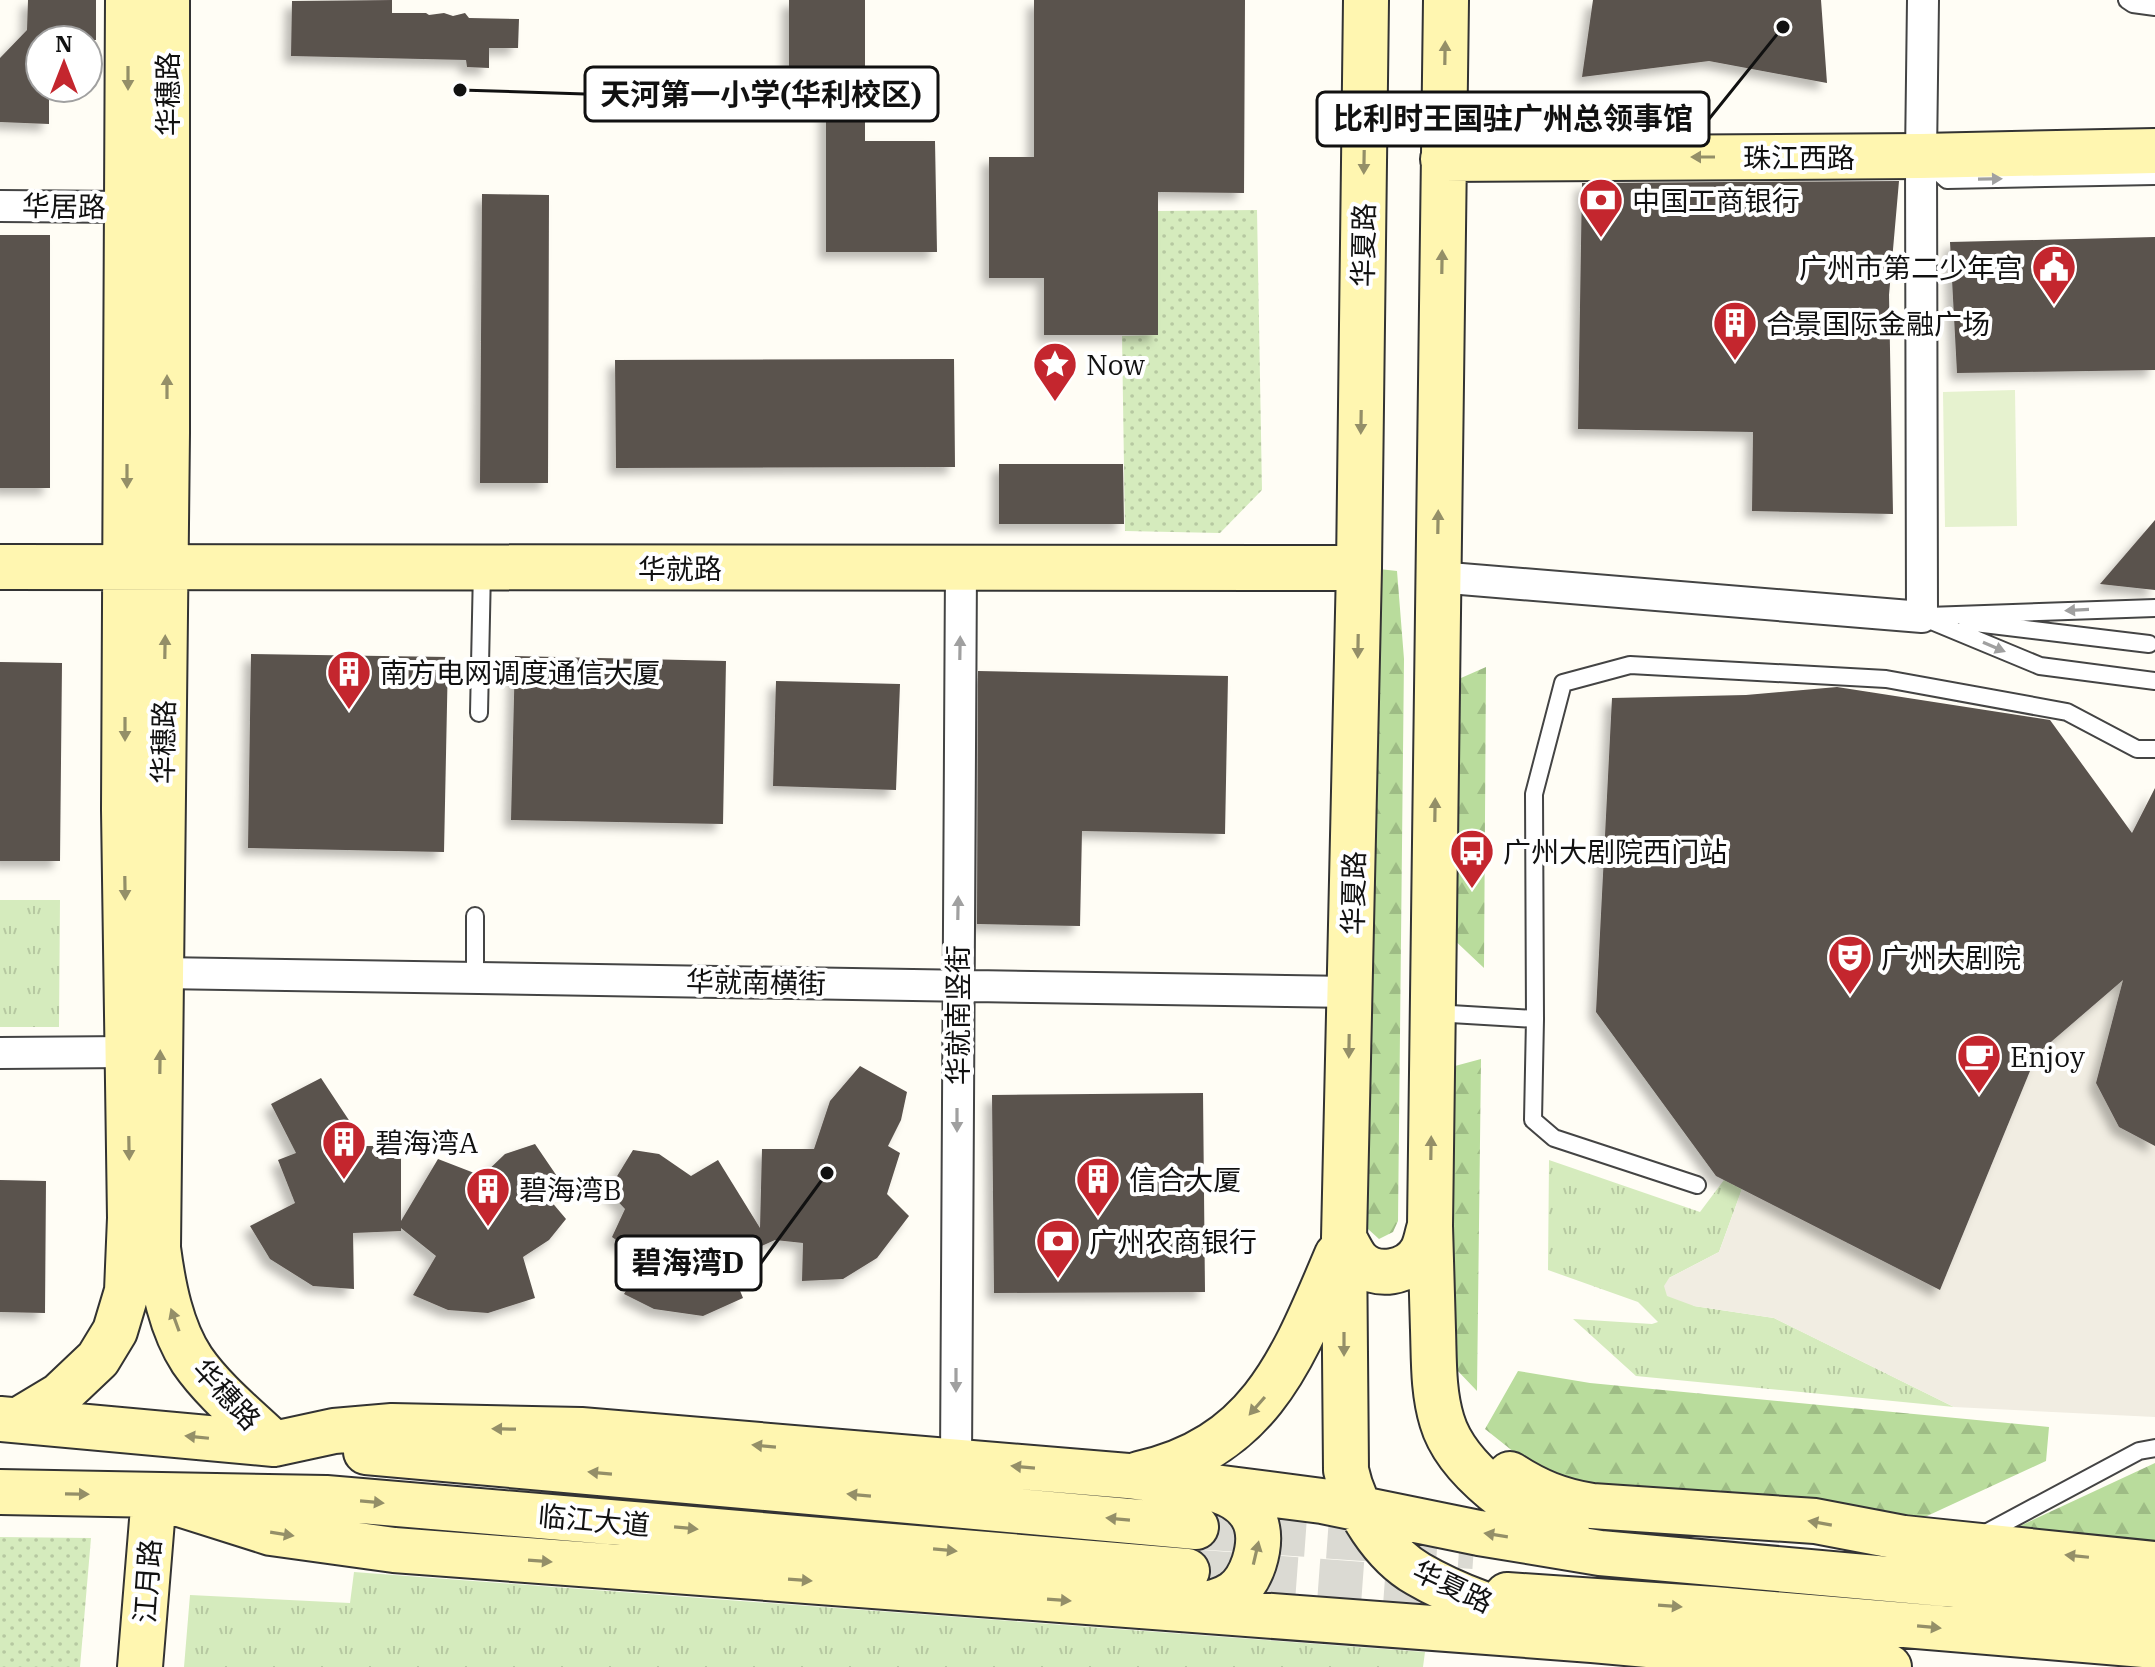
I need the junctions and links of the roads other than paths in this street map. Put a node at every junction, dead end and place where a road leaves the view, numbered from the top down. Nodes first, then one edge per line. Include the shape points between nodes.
1 (128, 0) edge
2 (167, 0) edge
3 (1366, 0) edge
4 (1446, 0) edge
5 (1923, 0) edge
6 (2127, 0) edge
7 (2155, 7) edge
8 (2155, 151) edge
9 (1921, 156) junction
10 (1443, 159) junction
11 (2155, 176) edge
12 (0, 206) edge
13 (128, 207) junction
14 (0, 567) edge
15 (146, 567) junction
16 (482, 567) junction
17 (961, 568) junction
18 (1359, 568) junction
19 (1437, 577) junction
20 (2155, 608) edge
21 (1922, 617) junction
22 (2149, 644) dead end
23 (2155, 681) edge
24 (479, 713) dead end
25 (2155, 749) edge
26 (475, 916) dead end
27 (161, 973) junction
28 (475, 978) junction
29 (957, 986) junction
30 (1351, 992) junction
31 (1433, 1013) junction
32 (1535, 1019) junction
33 (128, 1052) junction
34 (0, 1053) edge
35 (1697, 1185) dead end
36 (1430, 1226) junction
37 (1344, 1238) junction
38 (1434, 1354) junction
39 (10, 1419) edge
40 (274, 1444) junction
41 (2155, 1448) edge
42 (956, 1462) junction
43 (1128, 1476) junction
44 (0, 1492) edge
45 (154, 1496) junction
46 (1197, 1506) junction
47 (1359, 1509) junction
48 (1964, 1544) junction
49 (1600, 1553) junction
50 (2155, 1564) edge
51 (1416, 1573) junction
52 (1183, 1590) junction
53 (2155, 1603) edge
54 (1519, 1614) junction
55 (1592, 1620) junction
56 (1442, 1629) junction
57 (2155, 1646) edge
58 (140, 1667) edge
59 (1889, 1667) edge

1 -> 13 main road, 华穗路
15 -> 2 main road, 华穗路
3 -> 18 main road, 华夏路
10 -> 4 main road
5 - 9 street
6 - 7 lane
8 - 9 main road, 珠江西路
9 -> 10 main road, 珠江西路
9 -> 11 lane via 1947,180
9 - 21 street
19 -> 10 main road
12 - 13 street, 华居路
13 -> 15 main road, 华穗路
14 - 15 main road, 华就路
15 - 16 main road, 华就路
27 -> 15 main road, 华穗路
15 -> 33 main road, 华穗路 via 124,810
16 - 17 main road, 华就路
16 - 24 lane
17 - 18 main road, 华就路
29 -> 17 street, 华就南竖街
18 -> 30 main road, 华夏路
19 - 21 street
31 -> 19 main road
20 -> 21 lane
21 - 22 lane
21 -> 23 lane via 2040,666
25 - 32 lane via 2137,749 2067,712 1886,679 1630,665 1563,683 1534,794
26 - 28 lane
27 - 28 street, 华就南横街
40 -> 27 main road, 华穗路 via 191,1359 164,1288 158,1248
28 - 29 street, 华就南横街
29 - 30 street, 华就南横街
29 -> 42 street, 华就南竖街
30 -> 37 main road, 华夏路
31 - 32 lane
36 -> 31 main road
32 - 35 lane via 1533,1120 1554,1138
33 - 34 street
33 -> 39 main road, 华穗路 via 130,1233 127,1291 115,1331 98,1359 60,1395
36 - 37 main road via 1423,1250 1398,1270 1369,1268 1357,1260
36 - 38 main road
37 -> 43 main road via 1296,1349 1259,1407 1171,1467
37 -> 47 main road, 华夏路 via 1346,1470
48 -> 38 main road via 1879,1535 1815,1521 1592,1506 1543,1494 1503,1469 1459,1422 1438,1381
38 - 49 main road via 1442,1422 1470,1468 1545,1526
40 -> 39 main road, 临江大道
42 -> 40 main road via 581,1430 392,1426
46 -> 40 main road, 临江大道
41 - 48 lane via 2139,1451
43 -> 42 main road
43 - 46 main road
44 -> 45 main road
45 -> 52 main road via 271,1533 394,1550
45 - 58 main road, 江月路
46 - 47 main road
52 -> 46 main road via 1217,1602 1233,1593 1249,1578 1260,1535 1242,1501 1229,1493
49 -> 47 main road
47 - 51 main road, 华夏路
50 -> 48 main road
49 - 53 main road
51 - 54 main road, 华夏路
51 - 55 main road via 1445,1585
52 - 56 main road
54 - 55 main road
54 - 56 main road
55 - 56 main road
55 -> 57 main road
55 - 59 main road

